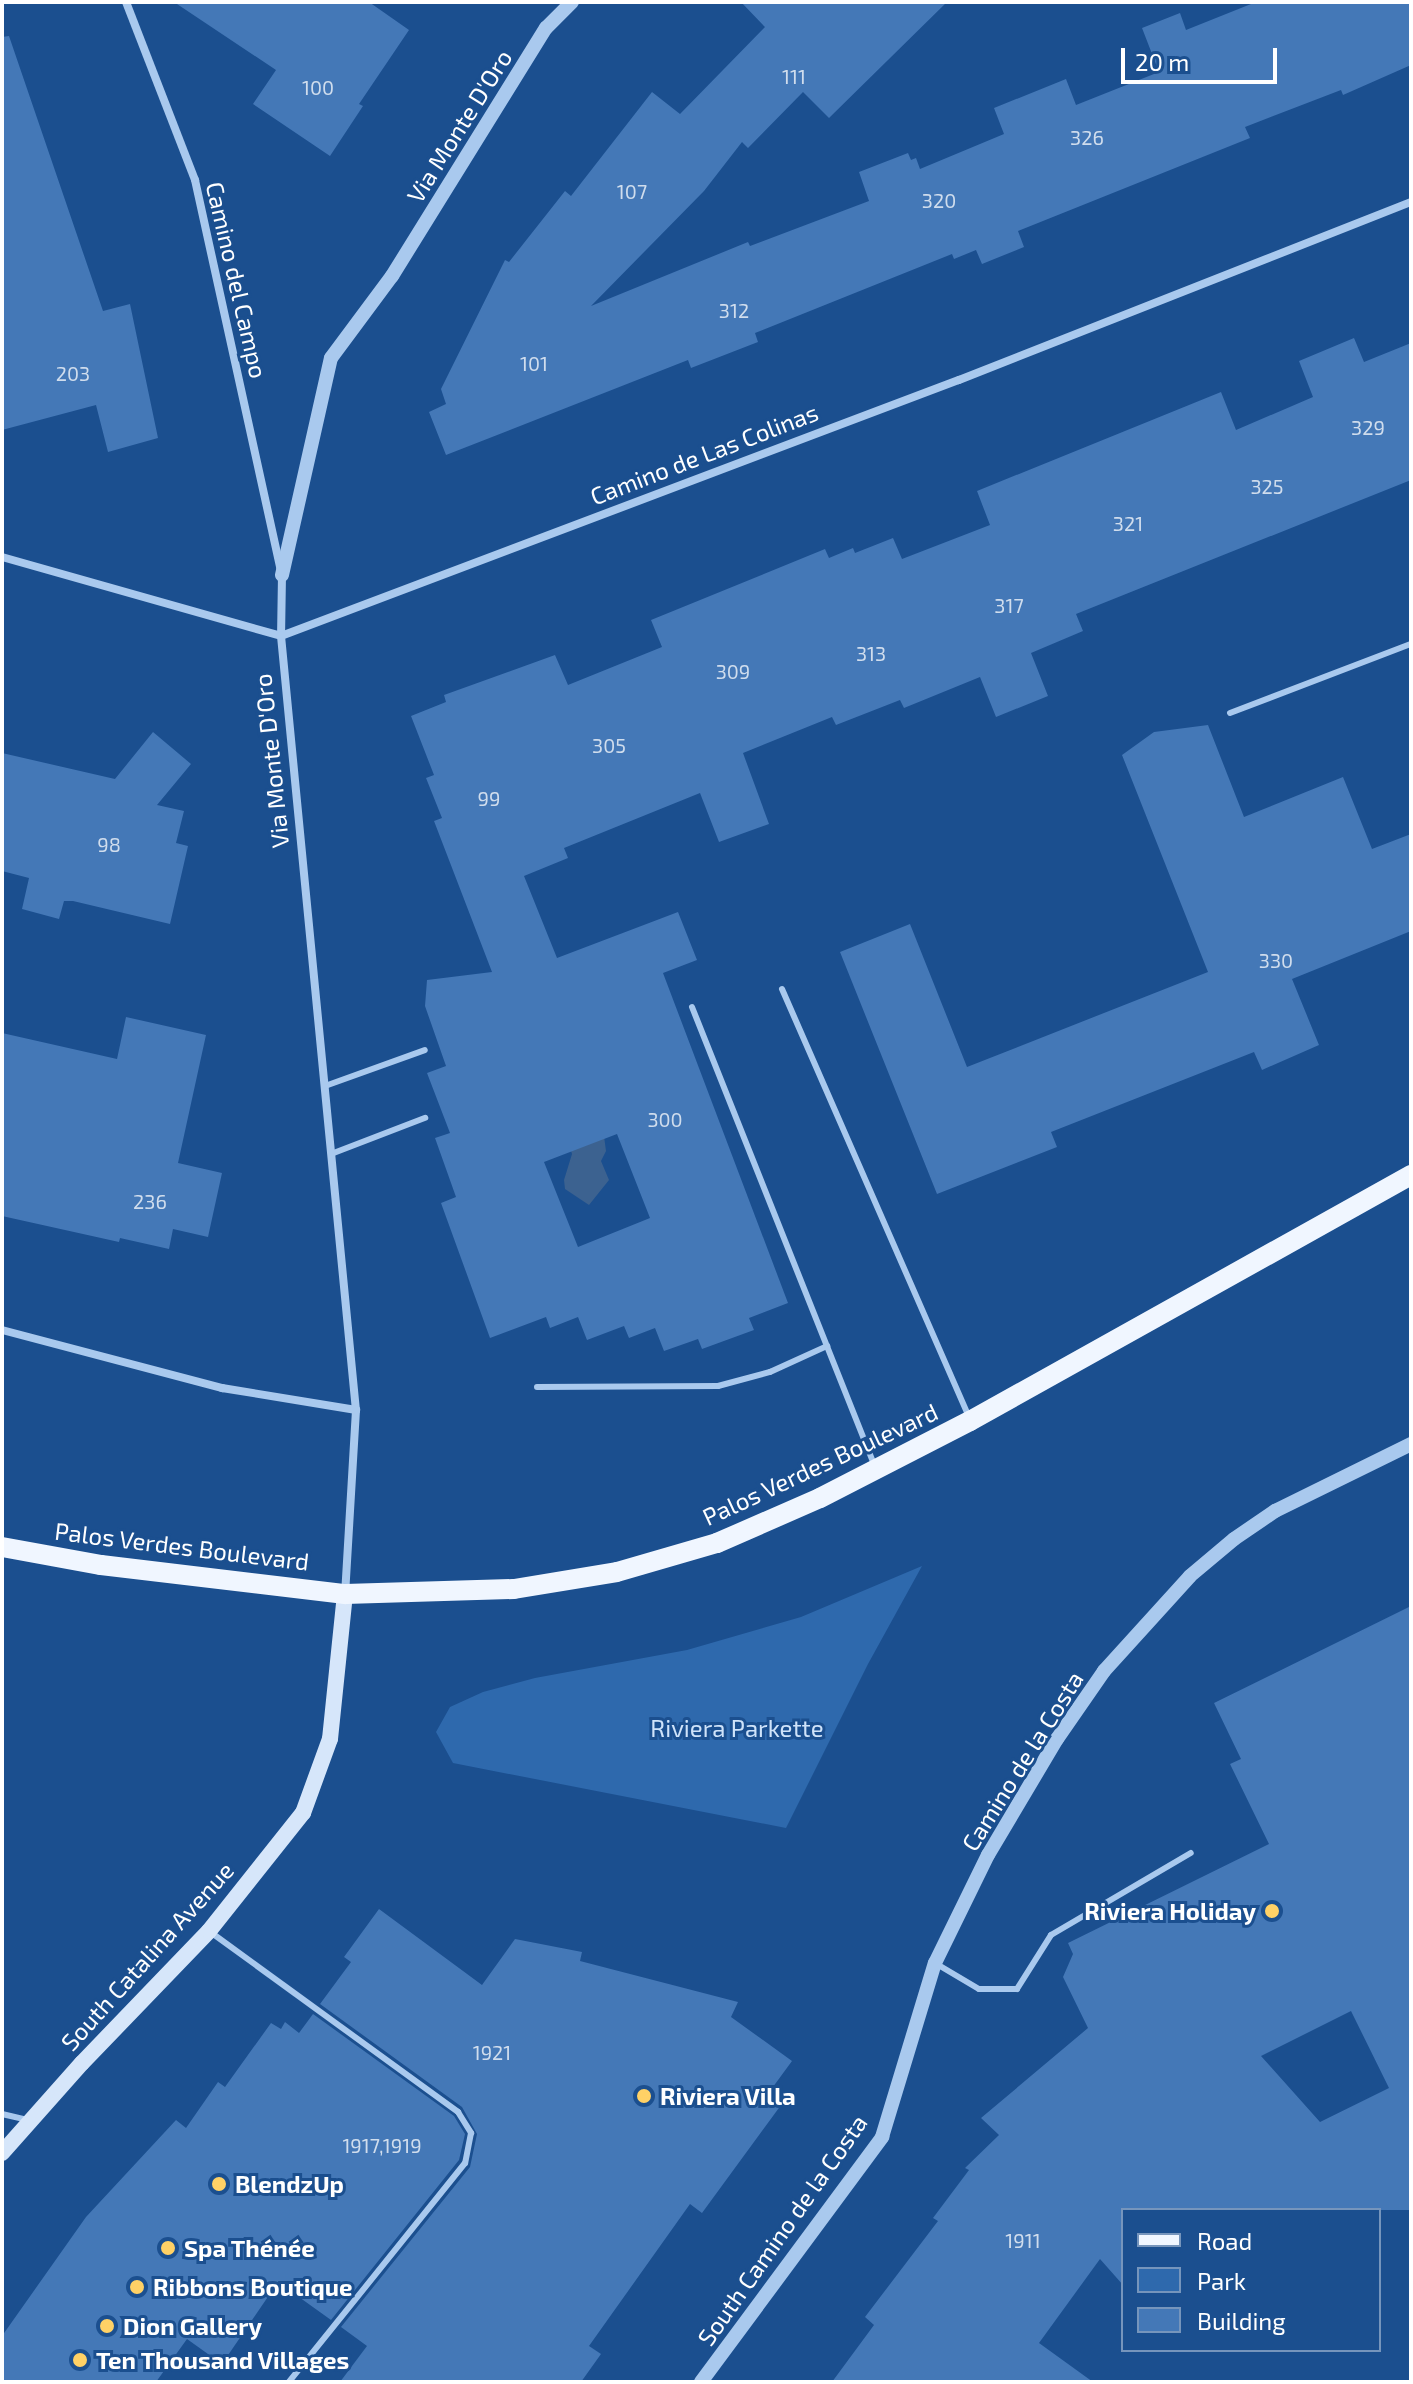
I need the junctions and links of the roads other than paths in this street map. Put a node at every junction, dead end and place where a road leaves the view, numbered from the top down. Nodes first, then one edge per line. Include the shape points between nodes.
1 (126, 2) edge
2 (572, 2) edge
3 (1411, 202) edge
4 (2, 557) edge
5 (282, 575) junction
6 (281, 636) junction
7 (1411, 644) edge
8 (1230, 713) dead end
9 (782, 989) dead end
10 (692, 1007) dead end
11 (425, 1050) dead end
12 (325, 1086) junction
13 (425, 1118) dead end
14 (331, 1154) junction
15 (1411, 1175) edge
16 (2, 1330) edge
17 (827, 1346) junction
18 (537, 1387) dead end
19 (356, 1410) junction
20 (970, 1421) junction
21 (1411, 1444) edge
22 (876, 1470) junction
23 (2, 1547) edge
24 (345, 1594) junction
25 (1191, 1853) dead end
26 (209, 1931) junction
27 (935, 1963) junction
28 (2, 2114) edge
29 (30, 2121) junction
30 (2, 2153) edge
31 (289, 2382) edge
32 (701, 2382) edge

1 - 5 street, Camino del Campo via 195,180
2 - 5 street, Via Monte D'Oro via 546,28 392,276 331,358
3 - 6 street, Camino de Las Colinas via 959,380
4 - 6 street
5 - 6 street, Via Monte D'Oro
6 - 12 street, Via Monte D'Oro
7 - 8 lane
9 - 20 lane
10 - 17 lane
11 - 12 lane
12 - 14 street, Via Monte D'Oro
13 - 14 lane
14 - 19 street, Via Monte D'Oro
15 - 20 main road, Palos Verdes Boulevard
16 - 19 street via 222,1388
17 - 18 lane via 770,1372 718,1386
17 - 22 lane
19 - 24 street, Via Monte D'Oro
20 - 22 main road, Palos Verdes Boulevard
21 - 27 street, Camino de la Costa via 1275,1511 1190,1576 1148,1619 1057,1739 988,1855
22 - 24 main road, Palos Verdes Boulevard via 717,1543 617,1572 514,1589
23 - 24 main road, Palos Verdes Boulevard via 101,1565
24 - 26 main road, South Catalina Avenue via 330,1739 303,1813
25 - 27 lane via 1051,1935 1017,1989 979,1989
26 - 29 main road, South Catalina Avenue
26 - 31 lane via 458,2112 471,2133 465,2163
27 - 32 street, South Camino de la Costa via 882,2137
28 - 29 lane
29 - 30 main road, South Catalina Avenue

